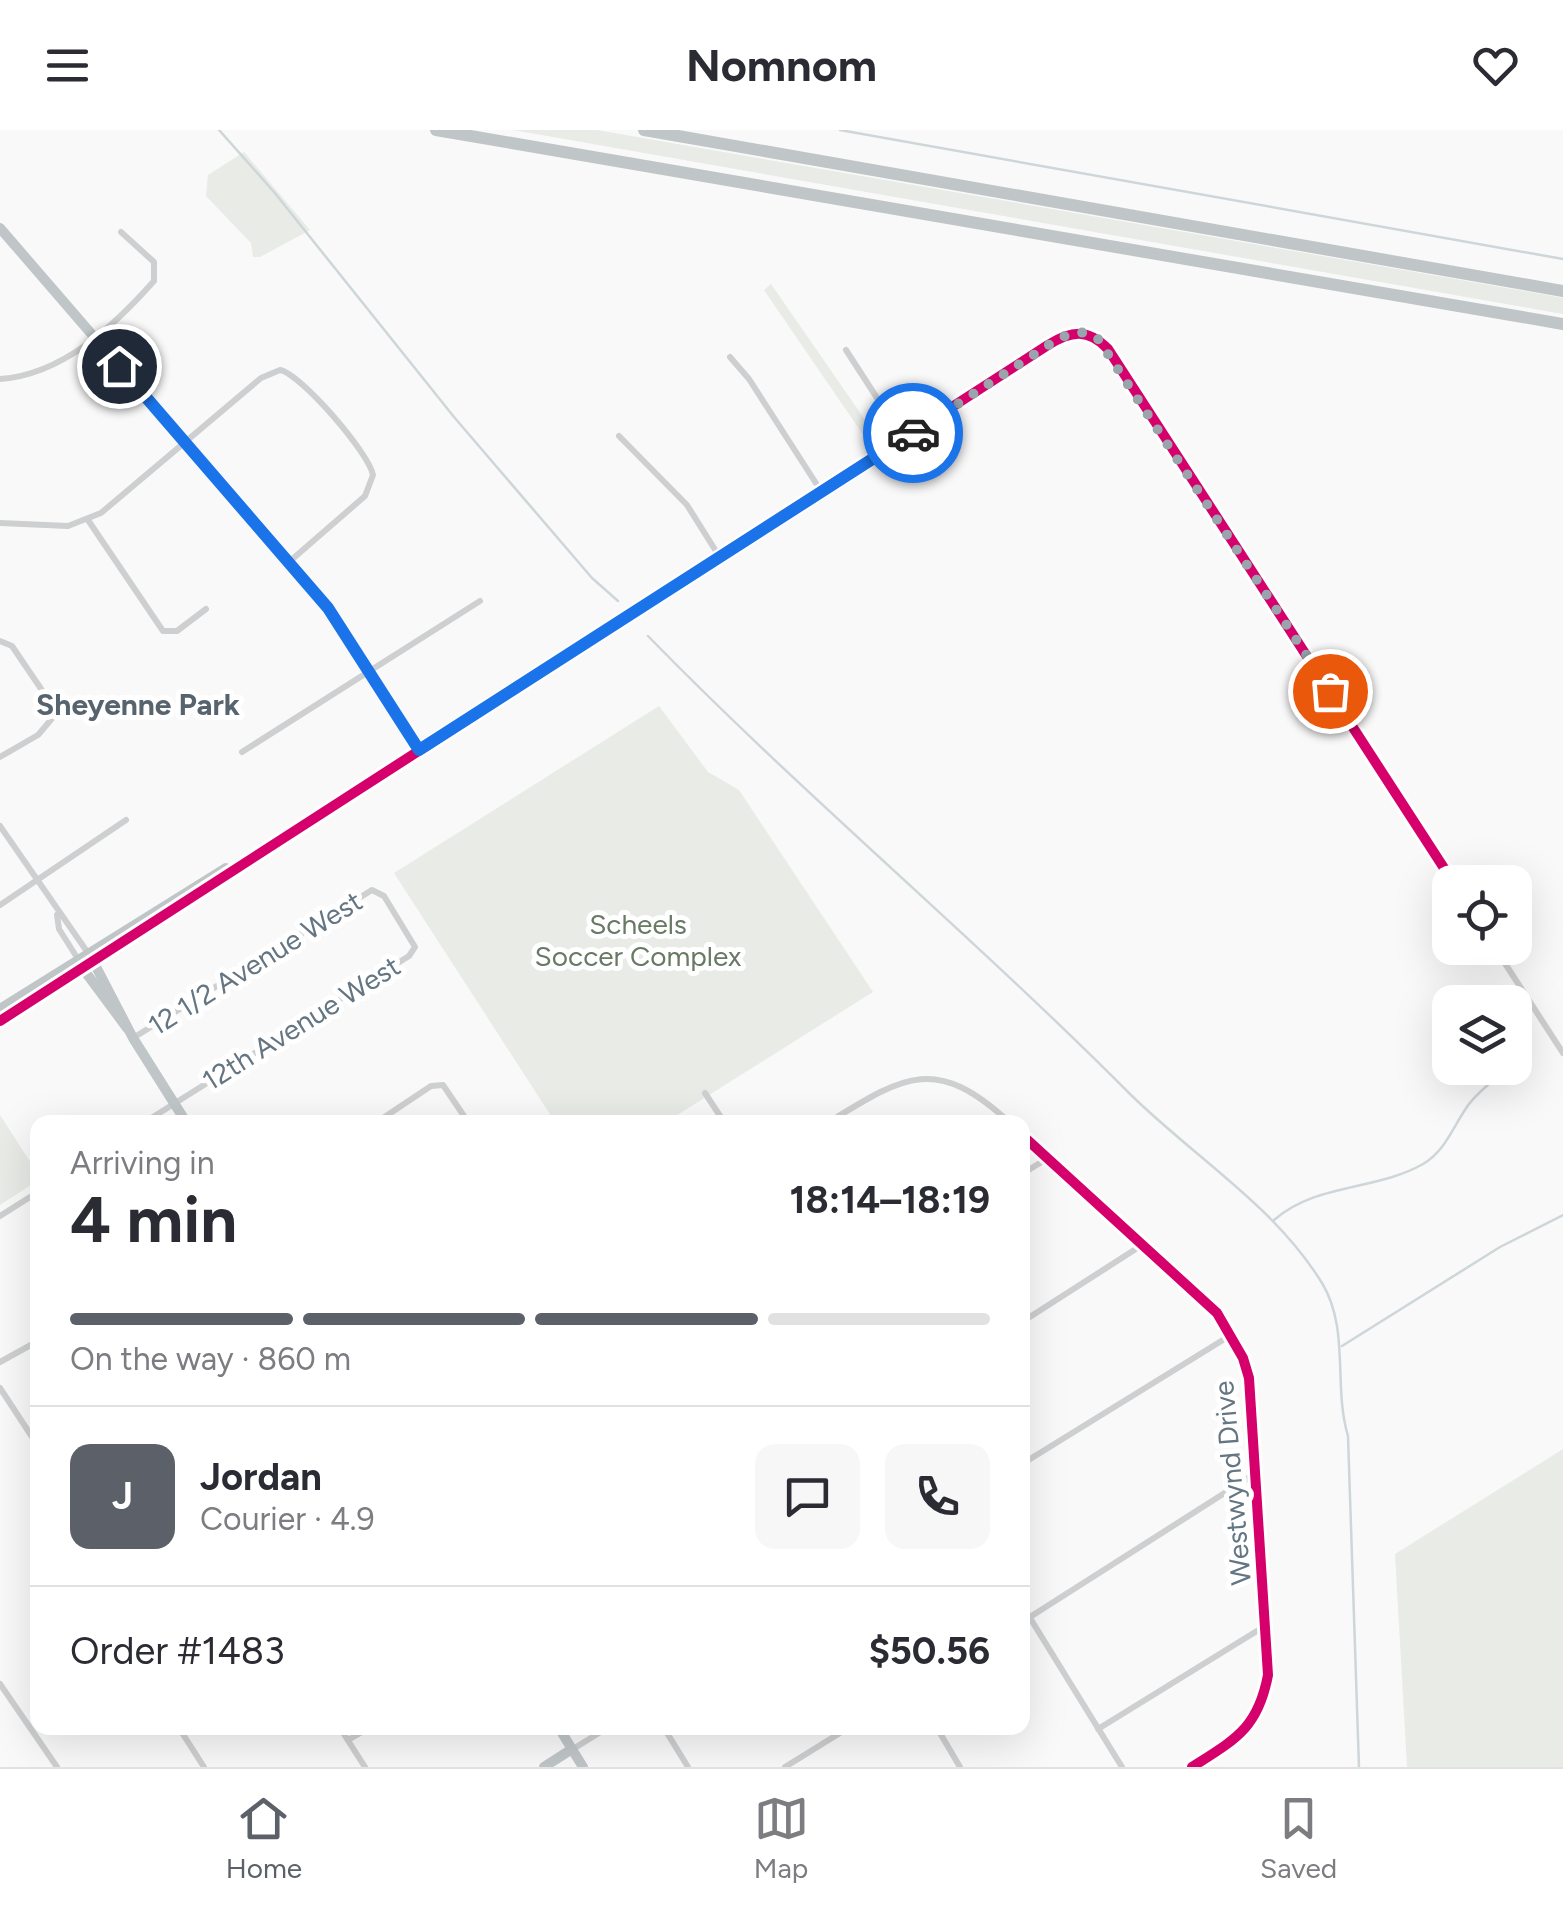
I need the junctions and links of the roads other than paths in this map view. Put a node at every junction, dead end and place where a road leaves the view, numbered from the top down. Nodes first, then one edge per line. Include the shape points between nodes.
1 (436, 130) edge
2 (644, 130) edge
3 (0, 228) edge
4 (121, 232) dead end
5 (1563, 292) edge
6 (1563, 324) edge
7 (93, 336) junction
8 (846, 350) dead end
9 (730, 357) dead end
10 (0, 379) edge
11 (947, 412) junction
12 (890, 418) junction
13 (619, 436) dead end
14 (186, 444) junction
15 (890, 447) junction
16 (821, 491) junction
17 (88, 520) junction
18 (0, 523) edge
19 (720, 556) junction
20 (288, 562) junction
21 (480, 601) dead end
22 (206, 609) dead end
23 (0, 642) edge
24 (369, 672) junction
25 (419, 750) junction
26 (242, 752) dead end
27 (0, 758) edge
28 (126, 820) dead end
29 (0, 826) edge
30 (1442, 865) edge
31 (36, 882) junction
32 (377, 893) joint
33 (0, 906) edge
34 (85, 961) junction
35 (1505, 965) edge
36 (0, 1009) edge
37 (0, 1021) edge
38 (131, 1034) junction
39 (1563, 1054) edge
40 (705, 1093) dead end
41 (174, 1104) junction
42 (156, 1115) edge
43 (181, 1115) edge
44 (388, 1115) edge
45 (463, 1115) edge
46 (719, 1115) edge
47 (841, 1115) edge
48 (1002, 1115) edge
49 (1030, 1142) edge
50 (1048, 1158) junction
51 (1030, 1169) edge
52 (30, 1197) edge
53 (0, 1216) edge
54 (1142, 1245) junction
55 (1030, 1317) edge
56 (1230, 1335) junction
57 (30, 1345) edge
58 (0, 1362) edge
59 (0, 1388) edge
60 (30, 1434) edge
61 (1030, 1459) edge
62 (1257, 1473) junction
63 (1030, 1616) joint
64 (1265, 1626) junction
65 (0, 1684) edge
66 (30, 1728) edge
67 (1098, 1729) junction
68 (35, 1735) edge
69 (183, 1735) edge
70 (345, 1735) edge
71 (357, 1735) edge
72 (563, 1735) edge
73 (595, 1735) edge
74 (668, 1735) edge
75 (837, 1735) edge
76 (941, 1735) edge
77 (348, 1740) junction
78 (572, 1749) junction
79 (55, 1764) edge
80 (42, 1767) edge
81 (204, 1767) edge
82 (365, 1767) edge
83 (544, 1767) edge
84 (583, 1767) edge
85 (688, 1767) edge
86 (785, 1767) edge
87 (960, 1767) edge
88 (1122, 1767) edge
89 (1192, 1767) edge

1 - 6 highway
2 - 5 highway
3 - 7 street
4 - 7 street via 140,245 158,272
7 - 10 street via 41,374
7 - 14 street
8 - 12 street
9 - 16 street
11 - 12 street via 930,394
11 - 15 street
11 - 30 street via 1061,337 1085,332 1098,339
12 - 15 street via 879,427
13 - 19 street via 687,505
14 - 17 street
14 - 20 street
14 - 20 street via 262,378 280,370 298,378 367,459 373,476 365,496
15 - 16 street
16 - 19 street
17 - 18 street via 48,528
17 - 22 street via 162,632 177,631
19 - 25 street
20 - 24 street via 338,621
21 - 24 street
23 - 27 street via 12,646 55,715
24 - 25 street
24 - 26 street
25 - 34 street
28 - 31 street
29 - 31 street
31 - 33 street
31 - 34 street
32 - 38 street, 12 1/2 Avenue West via 361,895
32 - 41 street, 12th Avenue West via 415,947 408,956
34 - 36 street
34 - 37 street
34 - 38 street
35 - 39 street
38 - 41 street
40 - 46 street
41 - 42 street, 12th Avenue West
41 - 43 street
44 - 45 street via 443,1085
47 - 48 street via 892,1084 923,1078 979,1094
49 - 50 street, Westwynd Drive
50 - 51 street
50 - 54 street, Westwynd Drive
52 - 53 street
54 - 55 street
54 - 56 street, Westwynd Drive via 1216,1313
56 - 61 street
56 - 62 street, Westwynd Drive via 1249,1378
57 - 58 street
59 - 60 street
62 - 63 street
62 - 64 street, Westwynd Drive
63 - 67 street
64 - 67 street
64 - 89 street, Westwynd Drive via 1268,1675 1258,1714 1236,1739
65 - 66 street
67 - 88 street
68 - 79 street
69 - 81 street
70 - 77 street
71 - 77 street
72 - 78 street
73 - 78 street
74 - 85 street
75 - 86 street
76 - 87 street
77 - 82 street
78 - 83 street
78 - 84 street
79 - 80 street

